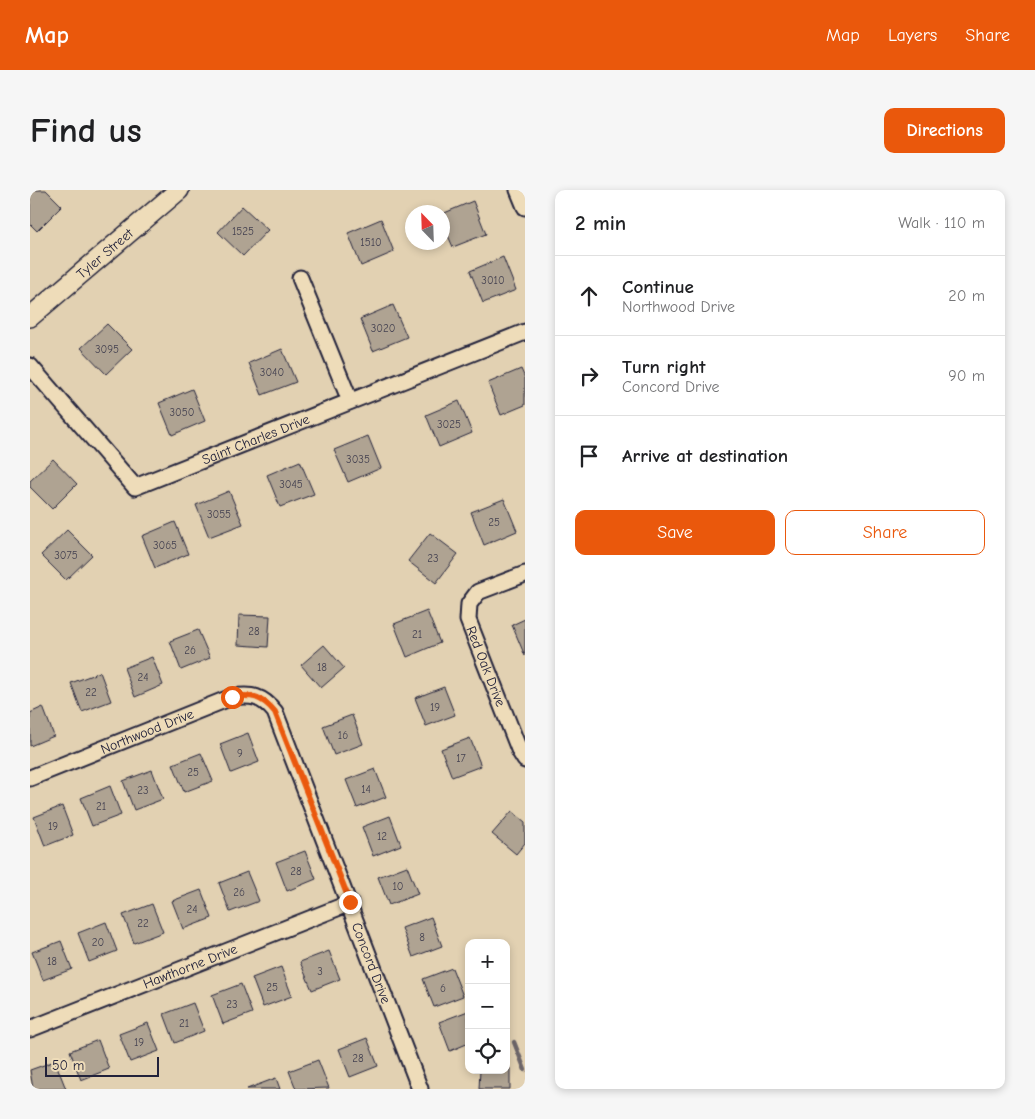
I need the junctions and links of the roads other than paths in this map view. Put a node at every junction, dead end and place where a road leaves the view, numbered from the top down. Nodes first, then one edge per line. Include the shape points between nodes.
1 (179, 190) edge
2 (518, 190) edge
3 (525, 207) edge
4 (300, 278) dead end
5 (30, 317) edge
6 (525, 332) edge
7 (30, 366) edge
8 (350, 401) junction
9 (525, 574) edge
10 (265, 700) joint
11 (525, 760) edge
12 (30, 778) edge
13 (350, 902) junction
14 (30, 1029) edge
15 (420, 1089) edge

1 - 5 street, Tyler Street
2 - 3 street
4 - 8 street
6 - 8 street, Saint Charles Drive
7 - 8 street, Saint Charles Drive via 135,486
9 - 11 street, Red Oak Drive via 478,592 469,604 468,620
10 - 12 street, Northwood Drive via 250,694 232,697
10 - 13 street, Concord Drive via 275,712
13 - 14 street, Hawthorne Drive
13 - 15 street, Concord Drive

